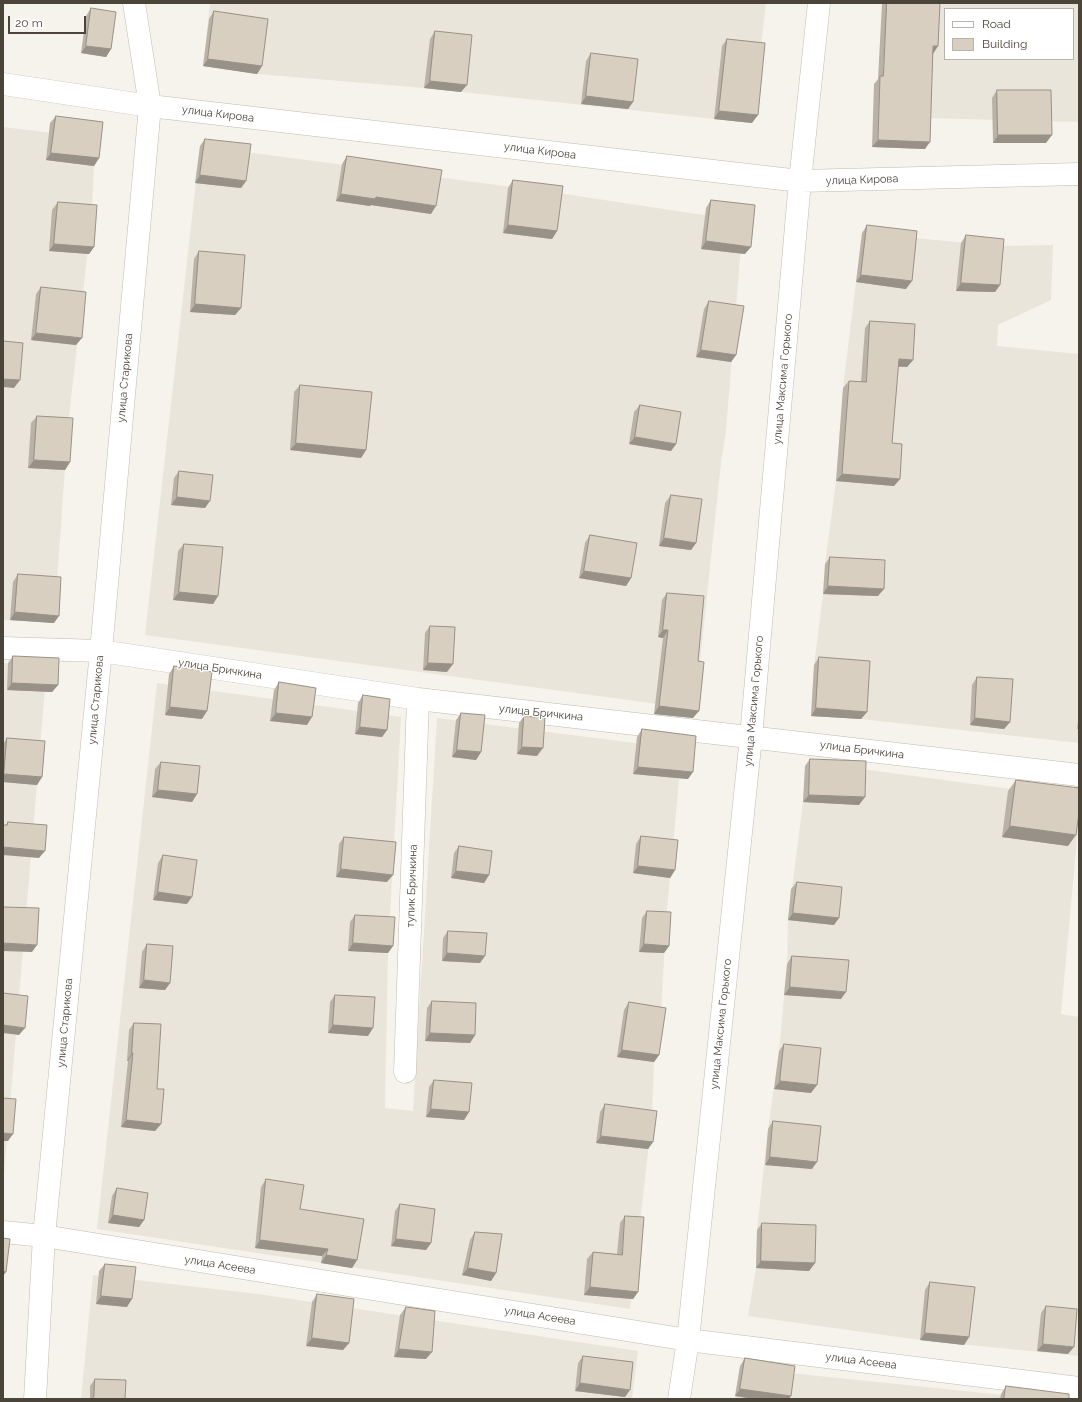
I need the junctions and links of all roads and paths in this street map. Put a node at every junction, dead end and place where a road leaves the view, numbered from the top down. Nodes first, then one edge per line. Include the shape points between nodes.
1 (134, 3) edge
2 (819, 3) edge
3 (3, 84) edge
4 (150, 106) junction
5 (1079, 174) edge
6 (800, 181) junction
7 (3, 648) edge
8 (100, 651) junction
9 (418, 699) junction
10 (751, 736) junction
11 (1079, 775) edge
12 (405, 1072) dead end
13 (3, 1232) edge
14 (44, 1236) junction
15 (688, 1340) junction
16 (1079, 1388) edge
17 (35, 1399) edge
18 (679, 1399) edge

1 - 4 street, улица Старикова
2 - 6 street, улица Максима Горького
3 - 4 street, улица Кирова
4 - 6 street, улица Кирова
4 - 8 street, улица Старикова
5 - 6 street, улица Кирова
6 - 10 street, улица Максима Горького
7 - 8 street, улица Бричкина
8 - 9 street, улица Бричкина
8 - 14 street, улица Старикова
9 - 10 street, улица Бричкина
9 - 12 street, тупик Бричкина
10 - 11 street, улица Бричкина
10 - 15 street, улица Максима Горького
13 - 14 street, улица Асеева
14 - 15 street, улица Асеева
14 - 17 street, улица Старикова
15 - 16 street, улица Асеева
15 - 18 street, улица Максима Горького

